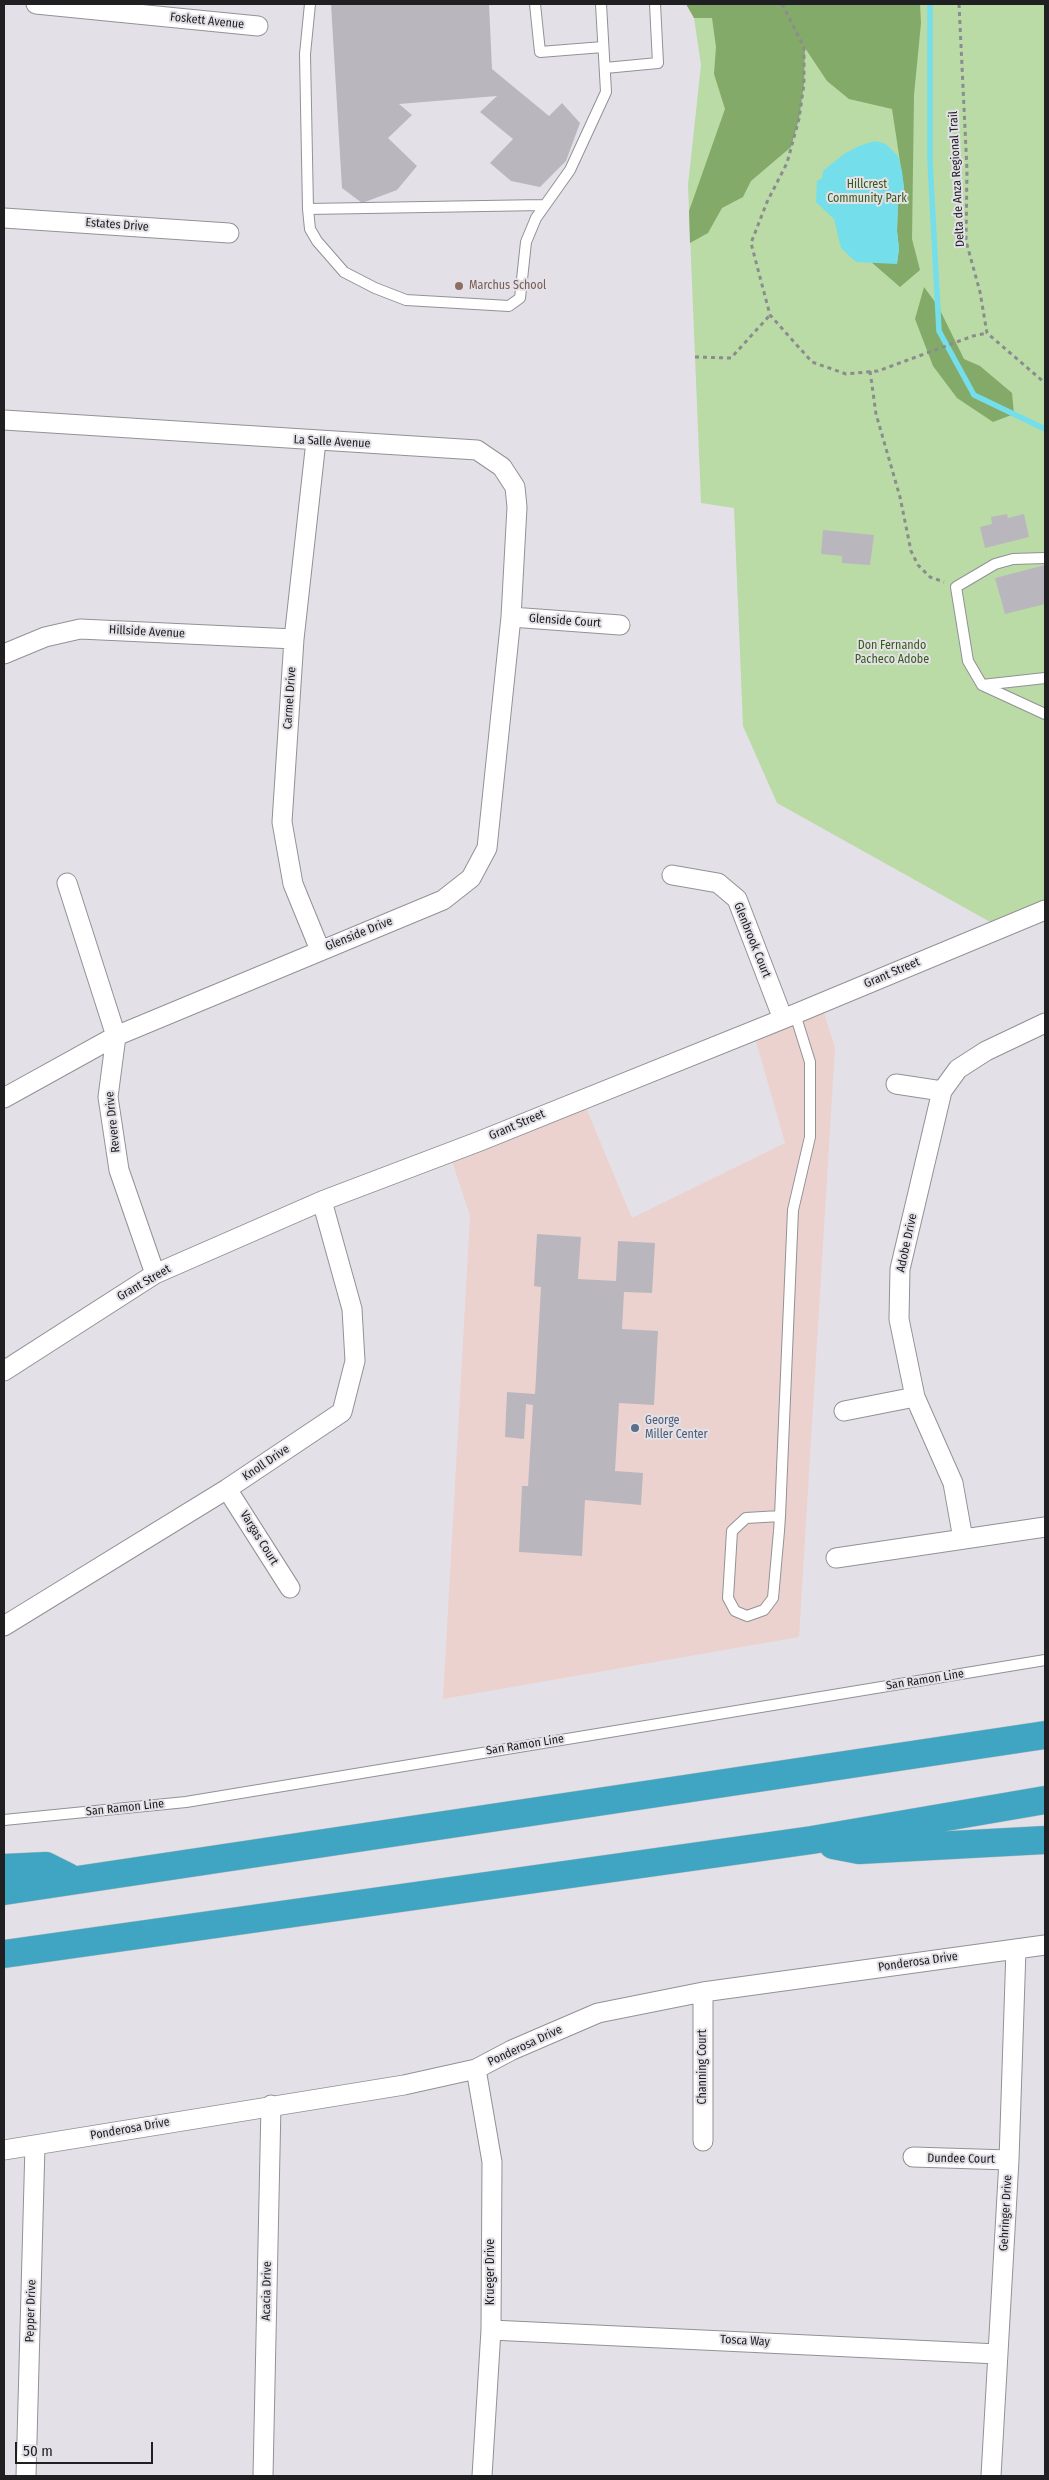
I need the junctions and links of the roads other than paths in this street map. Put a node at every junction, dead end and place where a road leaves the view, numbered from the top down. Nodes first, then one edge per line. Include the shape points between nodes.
1 (36, 4) edge
2 (310, 4) edge
3 (535, 4) edge
4 (601, 4) edge
5 (655, 4) edge
6 (107, 7) edge
7 (258, 26) dead end
8 (603, 47) junction
9 (605, 68) junction
10 (544, 205) junction
11 (308, 209) junction
12 (4, 218) edge
13 (230, 233) dead end
14 (4, 420) edge
15 (316, 441) junction
16 (1045, 558) edge
17 (511, 617) junction
18 (620, 625) dead end
19 (294, 639) junction
20 (4, 654) edge
21 (1045, 678) edge
22 (982, 686) junction
23 (1045, 714) edge
24 (672, 875) dead end
25 (67, 883) dead end
26 (1045, 910) edge
27 (320, 950) junction
28 (789, 1016) junction
29 (1045, 1023) edge
30 (116, 1036) junction
31 (896, 1084) dead end
32 (942, 1092) junction
33 (4, 1098) edge
34 (322, 1201) junction
35 (155, 1274) junction
36 (4, 1371) edge
37 (915, 1397) junction
38 (844, 1411) dead end
39 (227, 1488) junction
40 (780, 1516) junction
41 (1045, 1527) edge
42 (963, 1539) junction
43 (836, 1558) dead end
44 (290, 1588) dead end
45 (4, 1626) edge
46 (1045, 1660) edge
47 (1038, 1734) edge
48 (1045, 1800) edge
49 (4, 1820) edge
50 (812, 1840) junction
51 (1045, 1840) edge
52 (4, 1868) edge
53 (74, 1880) junction
54 (4, 1891) edge
55 (1045, 1944) edge
56 (1016, 1949) junction
57 (4, 1954) edge
58 (703, 1992) junction
59 (476, 2069) junction
60 (271, 2105) junction
61 (703, 2142) dead end
62 (35, 2145) junction
63 (4, 2150) edge
64 (913, 2157) dead end
65 (1009, 2160) junction
66 (491, 2330) junction
67 (998, 2354) junction
68 (26, 2476) edge
69 (263, 2476) edge
70 (482, 2476) edge
71 (991, 2476) edge

1 - 6 street, Foskett Avenue
2 - 11 lane via 305,54
3 - 8 lane via 540,52
4 - 8 lane
5 - 9 lane via 658,63
6 - 7 street, Foskett Avenue
8 - 9 lane
9 - 10 lane via 606,92 570,170
10 - 11 lane
10 - 11 lane via 526,242 520,298 509,306 406,300 375,288 344,272 327,256 310,229
12 - 13 street, Estates Drive
14 - 15 street, La Salle Avenue
15 - 17 street, La Salle Avenue via 478,450 502,467 515,487 517,507
15 - 19 street, Carmel Drive
16 - 22 lane via 1013,558 995,564 956,587 968,661
17 - 18 street, Glenside Court
17 - 27 street, Glenside Drive via 488,848 471,878 443,900
19 - 20 street, Hillside Avenue via 80,628 45,637
19 - 27 street, Carmel Drive via 282,822 293,884
21 - 22 lane
22 - 23 lane
24 - 28 street, Glenbrook Court via 718,883 737,899
25 - 30 street, Revere Drive
26 - 28 street, Grant Street
27 - 30 street, Glenside Drive
28 - 34 street, Grant Street
28 - 40 lane via 810,1062 810,1137 793,1210
29 - 32 street, Adobe Drive via 986,1051 958,1069
30 - 33 street, Glenside Drive
30 - 35 street, Revere Drive via 108,1097 119,1170
31 - 32 street
32 - 37 street, Adobe Drive via 900,1269 899,1319
34 - 35 street, Grant Street
34 - 39 street, Knoll Drive via 352,1309 355,1361 342,1412
35 - 36 street, Grant Street
37 - 38 street
37 - 42 street, Adobe Drive via 953,1483
39 - 44 street, Vargas Court
39 - 45 street, Knoll Drive
40 - 40 lane via 773,1598 764,1610 747,1616 736,1611 728,1598 732,1531 746,1518
41 - 42 street
42 - 43 street
46 - 49 lane, San Ramon Line via 186,1802
47 - 53 highway
48 - 50 highway
50 - 51 highway via 859,1850
50 - 57 highway
52 - 53 highway via 46,1866
53 - 54 highway
55 - 56 street, Ponderosa Drive
56 - 58 street, Ponderosa Drive
56 - 65 street, Gehringer Drive
58 - 59 street, Ponderosa Drive via 598,2014 512,2050
58 - 61 street, Channing Court
59 - 60 street, Ponderosa Drive via 404,2085
59 - 66 street, Krueger Drive via 492,2162
60 - 62 street, Ponderosa Drive
60 - 69 street, Acacia Drive
62 - 63 street, Ponderosa Drive
62 - 68 street, Pepper Drive
64 - 65 street, Dundee Court
65 - 67 street, Gehringer Drive
66 - 67 street, Tosca Way
66 - 70 street, Krueger Drive
67 - 71 street, Gehringer Drive

